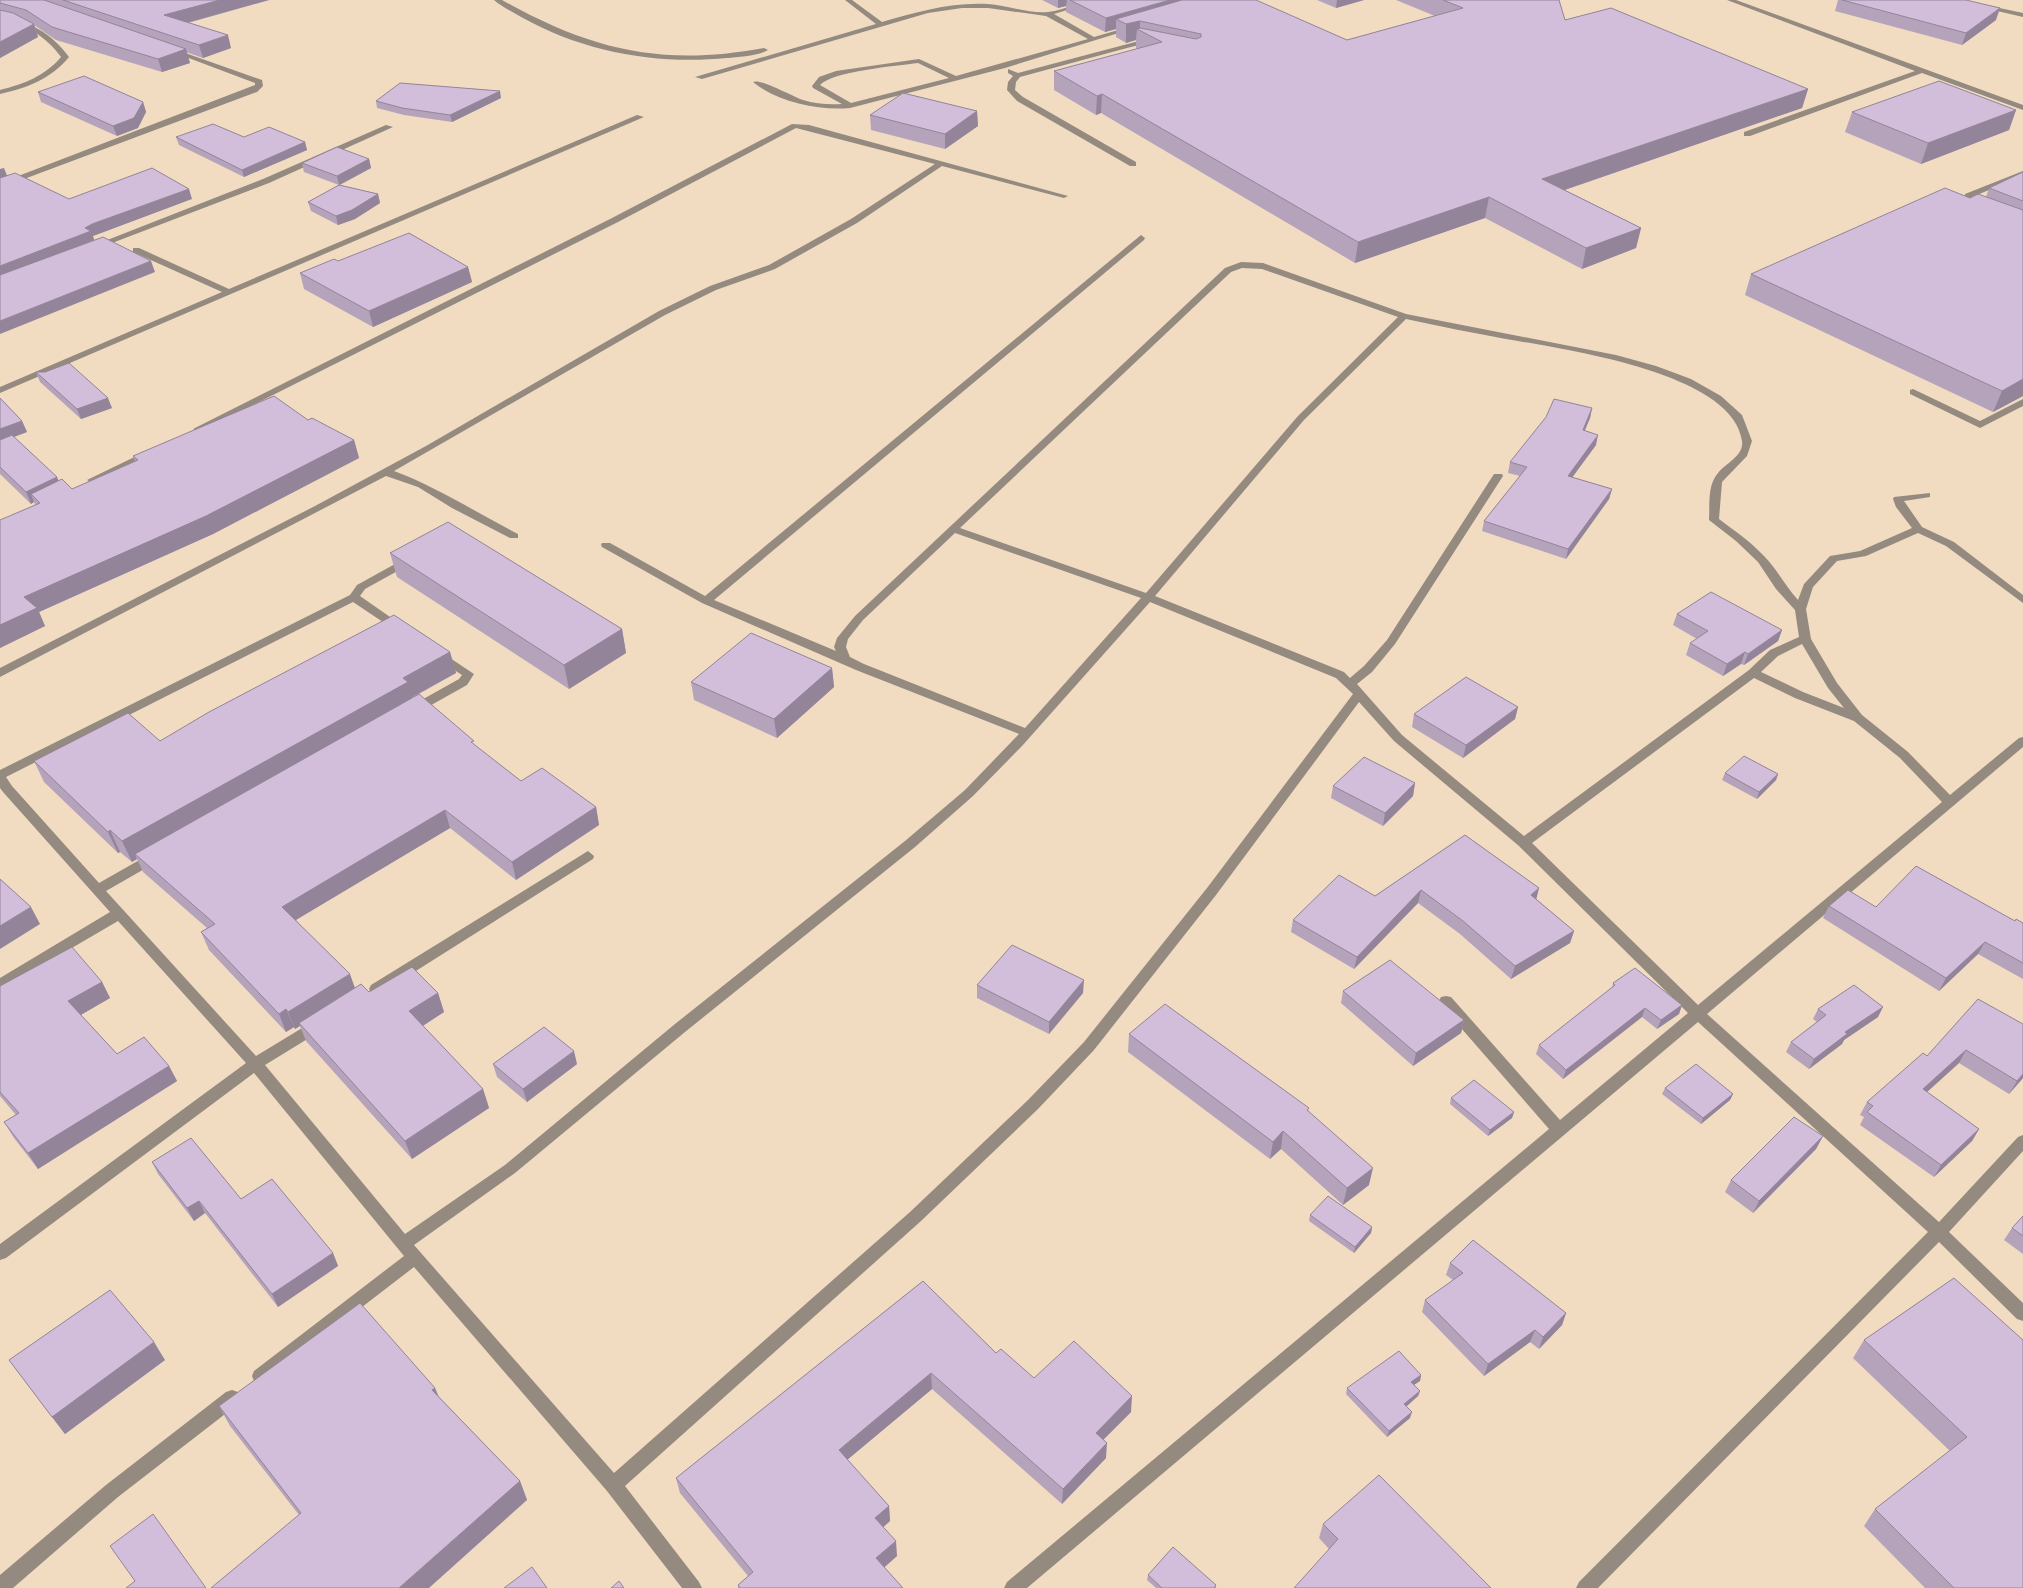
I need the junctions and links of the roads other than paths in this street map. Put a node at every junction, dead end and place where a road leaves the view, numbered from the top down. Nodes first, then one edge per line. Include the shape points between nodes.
1 (497, 0) edge
2 (848, 0) edge
3 (1097, 0) edge
4 (1730, 0) edge
5 (1953, 0) edge
6 (1048, 14) junction
7 (2023, 15) edge
8 (0, 17) edge
9 (874, 19) junction
10 (881, 24) junction
11 (1140, 26) edge
12 (1093, 39) junction
13 (1160, 46) edge
14 (164, 47) edge
15 (1002, 66) junction
16 (1922, 70) junction
17 (1017, 75) junction
18 (699, 77) dead end
19 (955, 78) junction
20 (757, 82) dead end
21 (0, 92) edge
22 (850, 106) junction
23 (2023, 108) edge
24 (640, 117) dead end
25 (388, 127) dead end
26 (1746, 134) edge
27 (941, 163) junction
28 (1134, 164) dead end
29 (2023, 173) edge
30 (0, 186) edge
31 (1064, 196) dead end
32 (1982, 214) edge
33 (1141, 238) dead end
34 (136, 250) dead end
35 (83, 252) edge
36 (229, 292) junction
37 (1404, 316) junction
38 (0, 390) edge
39 (1914, 392) dead end
40 (2023, 402) edge
41 (189, 434) edge
42 (154, 450) edge
43 (386, 472) junction
44 (1498, 476) dead end
45 (84, 484) edge
46 (1926, 494) dead end
47 (1918, 528) junction
48 (953, 529) junction
49 (514, 536) dead end
50 (606, 546) dead end
51 (420, 555) edge
52 (354, 597) junction
53 (1148, 597) junction
54 (2023, 600) edge
55 (706, 601) junction
56 (1800, 609) junction
57 (406, 633) edge
58 (1805, 639) junction
59 (429, 648) edge
60 (846, 659) junction
61 (0, 673) edge
62 (1753, 673) junction
63 (1355, 689) junction
64 (402, 716) edge
65 (1858, 718) junction
66 (1027, 732) junction
67 (2023, 742) edge
68 (2, 784) edge
69 (1949, 802) junction
70 (1524, 843) junction
71 (168, 850) edge
72 (588, 856) dead end
73 (99, 889) junction
74 (120, 913) junction
75 (0, 985) edge
76 (363, 997) edge
77 (1446, 1001) dead end
78 (1698, 1014) junction
79 (330, 1018) edge
80 (255, 1064) junction
81 (1560, 1131) junction
82 (2023, 1141) edge
83 (1939, 1232) junction
84 (404, 1243) junction
85 (0, 1253) edge
86 (415, 1257) junction
87 (2023, 1314) edge
88 (613, 1485) junction
89 (0, 1587) edge
90 (693, 1588) edge
91 (1013, 1588) edge
92 (1585, 1588) edge

1 - 9 street via 551,29 619,52 705,60 792,44
2 - 9 street
3 - 6 street
4 - 16 street
5 - 7 street
6 - 10 street via 1014,8 962,6 927,10
6 - 12 street
8 - 21 street via 44,33 65,56 57,67 40,78
9 - 10 street
10 - 18 street
11 - 12 street
12 - 15 street
13 - 17 street via 1139,43
14 - 30 street via 260,82 259,86
15 - 17 street
15 - 19 street
16 - 23 street
16 - 26 street
17 - 28 street via 1011,90 1020,99
19 - 22 street
19 - 22 street via 919,61 839,73 822,79 816,86
20 - 22 street via 808,105
24 - 36 street
25 - 35 street via 266,181
27 - 31 street
27 - 41 street via 806,127 787,128 607,225
27 - 43 street via 854,221 766,269 712,288 662,313
29 - 32 street via 1968,196 1968,204
33 - 55 street
34 - 36 street
36 - 38 street
37 - 48 street via 1263,266 1241,265 1228,270
37 - 53 street via 1301,418
37 - 56 street via 1625,359 1682,378 1708,392 1733,412 1744,427 1747,442 1742,458 1716,483 1714,520 1762,560
39 - 40 street via 1980,425
42 - 45 street
43 - 49 street via 422,484
43 - 61 street
44 - 63 street via 1391,642
46 - 47 street via 1898,499
47 - 54 street via 1950,544
47 - 56 street via 1862,554 1834,558 1808,586
48 - 53 street
48 - 60 street via 850,628 840,647
50 - 55 street
51 - 52 street via 361,587
52 - 57 street
52 - 68 street
53 - 63 street via 1314,663 1340,675
53 - 66 street
55 - 60 street
56 - 58 street
58 - 62 street via 1774,652
58 - 65 street via 1832,685
59 - 64 street via 468,674 463,682
60 - 66 street
62 - 65 street
62 - 70 street
63 - 70 street via 1398,738
63 - 88 street via 1223,879 1090,1045 975,1160 790,1330 699,1405
65 - 69 street via 1904,754
66 - 84 street via 968,793 910,844 510,1168
67 - 69 street
68 - 73 street
69 - 78 street
70 - 78 street
71 - 73 street
72 - 76 street
73 - 74 street
74 - 75 street
74 - 80 street
77 - 81 street
78 - 81 street
78 - 83 street
79 - 80 street
80 - 84 street
80 - 85 street
81 - 91 street
82 - 83 street
83 - 87 street
83 - 92 street
84 - 86 street
86 - 88 street
86 - 89 street via 112,1491
88 - 90 street

